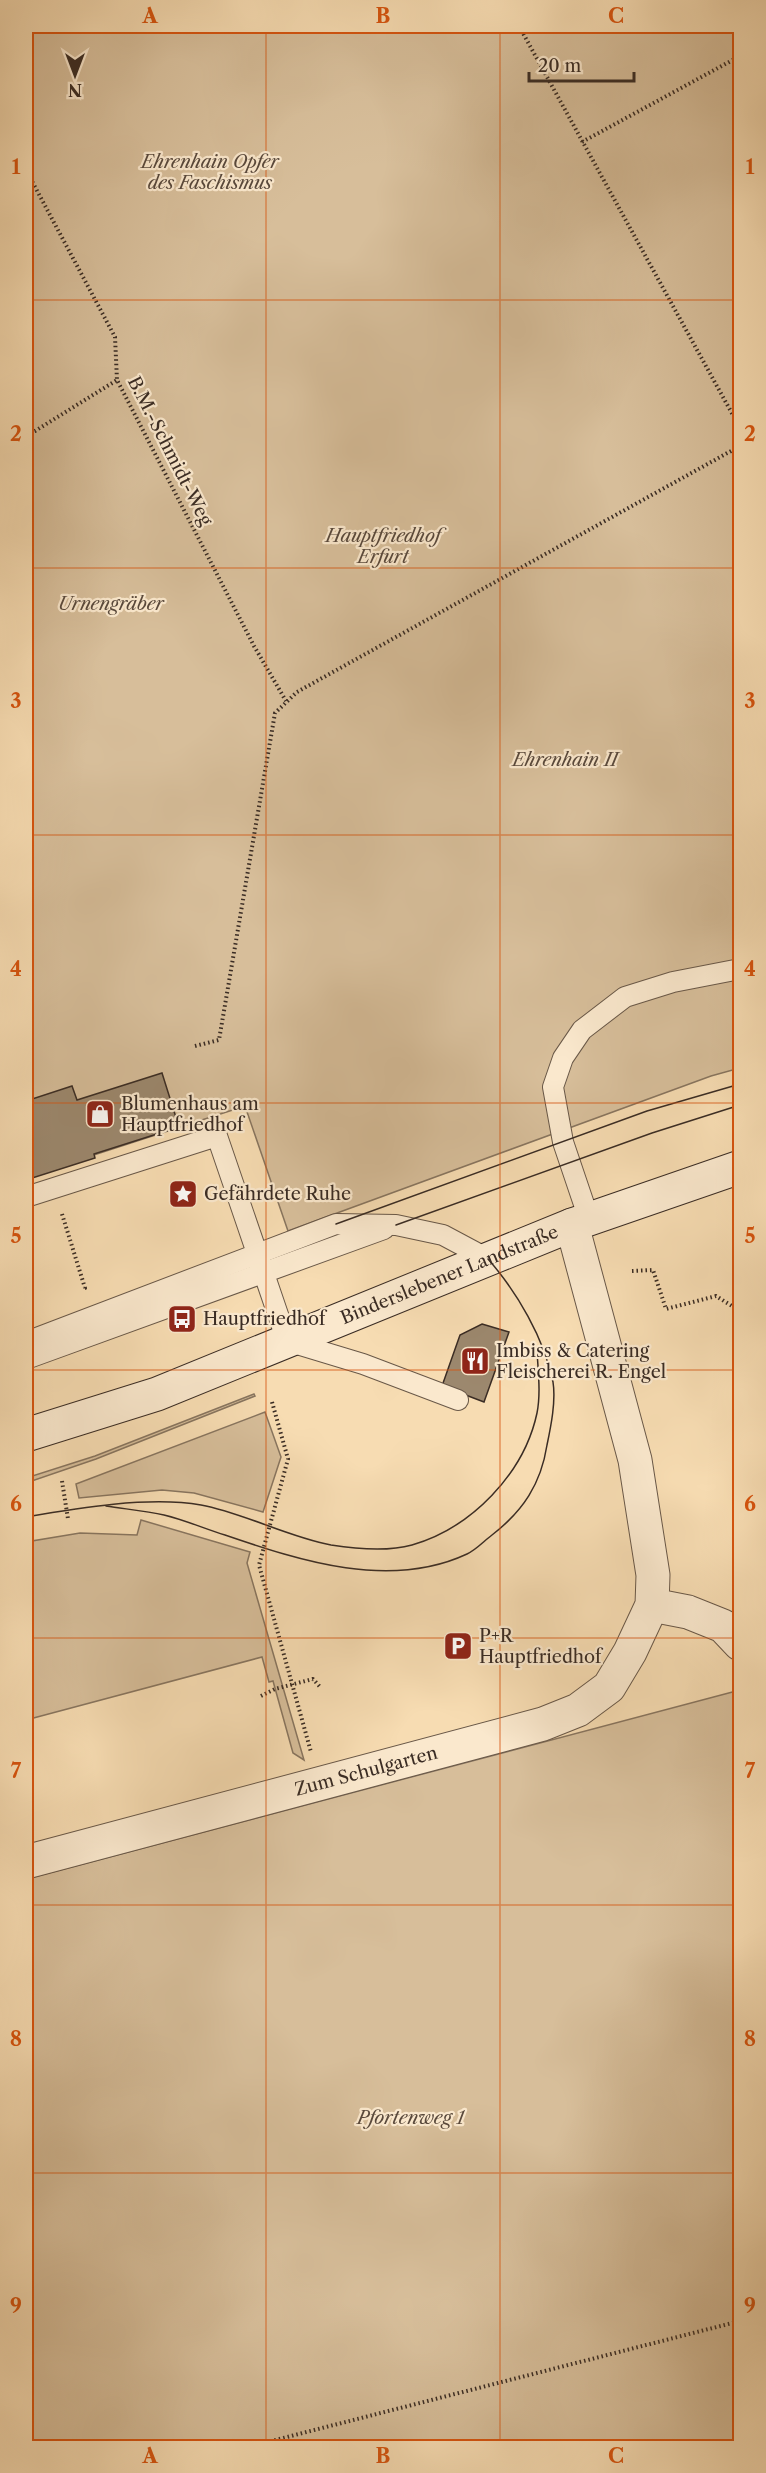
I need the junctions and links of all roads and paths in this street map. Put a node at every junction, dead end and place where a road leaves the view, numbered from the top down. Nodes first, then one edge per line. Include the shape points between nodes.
1 (519, 26) edge
2 (741, 56) edge
3 (582, 142) junction
4 (26, 170) edge
5 (117, 380) junction
6 (741, 428) edge
7 (26, 434) edge
8 (741, 446) edge
9 (286, 701) junction
10 (741, 969) edge
11 (195, 1046) dead end
12 (741, 1167) edge
13 (54, 1188) junction
14 (26, 1197) edge
15 (580, 1222) junction
16 (488, 1259) junction
17 (260, 1263) junction
18 (632, 1271) dead end
19 (75, 1292) dead end
20 (741, 1311) edge
21 (287, 1341) junction
22 (26, 1342) edge
23 (26, 1359) edge
24 (458, 1400) dead end
25 (272, 1402) dead end
26 (26, 1435) edge
27 (62, 1480) dead end
28 (68, 1519) dead end
29 (652, 1605) junction
30 (741, 1644) edge
31 (292, 1685) junction
32 (321, 1688) dead end
33 (261, 1696) dead end
34 (320, 1784) junction
35 (26, 1862) edge
36 (741, 2321) edge
37 (244, 2448) edge

1 - 3 path
2 - 3 path
3 - 6 path
4 - 5 path, B.M.-Schmidt-Weg via 115,337
5 - 7 path
5 - 9 path, B.M.-Schmidt-Weg
8 - 9 path
9 - 11 path via 275,713 219,1040
10 - 15 lane via 673,982 625,997 582,1030 563,1058 553,1087
12 - 15 street, Binderslebener Landstraße
13 - 14 lane
13 - 17 lane via 217,1136
13 - 19 path via 85,1288
15 - 16 street, Binderslebener Landstraße
15 - 29 street, Zum Schulgarten via 635,1460 653,1575
16 - 17 lane via 443,1235 396,1225 336,1224
16 - 21 street, Binderslebener Landstraße
17 - 21 lane
17 - 22 lane
17 - 23 lane
18 - 20 path via 653,1269 666,1310 716,1296
21 - 24 lane via 363,1364
21 - 26 street, Binderslebener Landstraße via 157,1394
25 - 31 path via 288,1459 259,1564
27 - 28 path
29 - 30 street via 688,1612 723,1626
29 - 34 street, Zum Schulgarten via 609,1687 578,1710 543,1724
31 - 32 path via 313,1679
31 - 33 path
31 - 34 path
34 - 35 street, Zum Schulgarten
36 - 37 path

